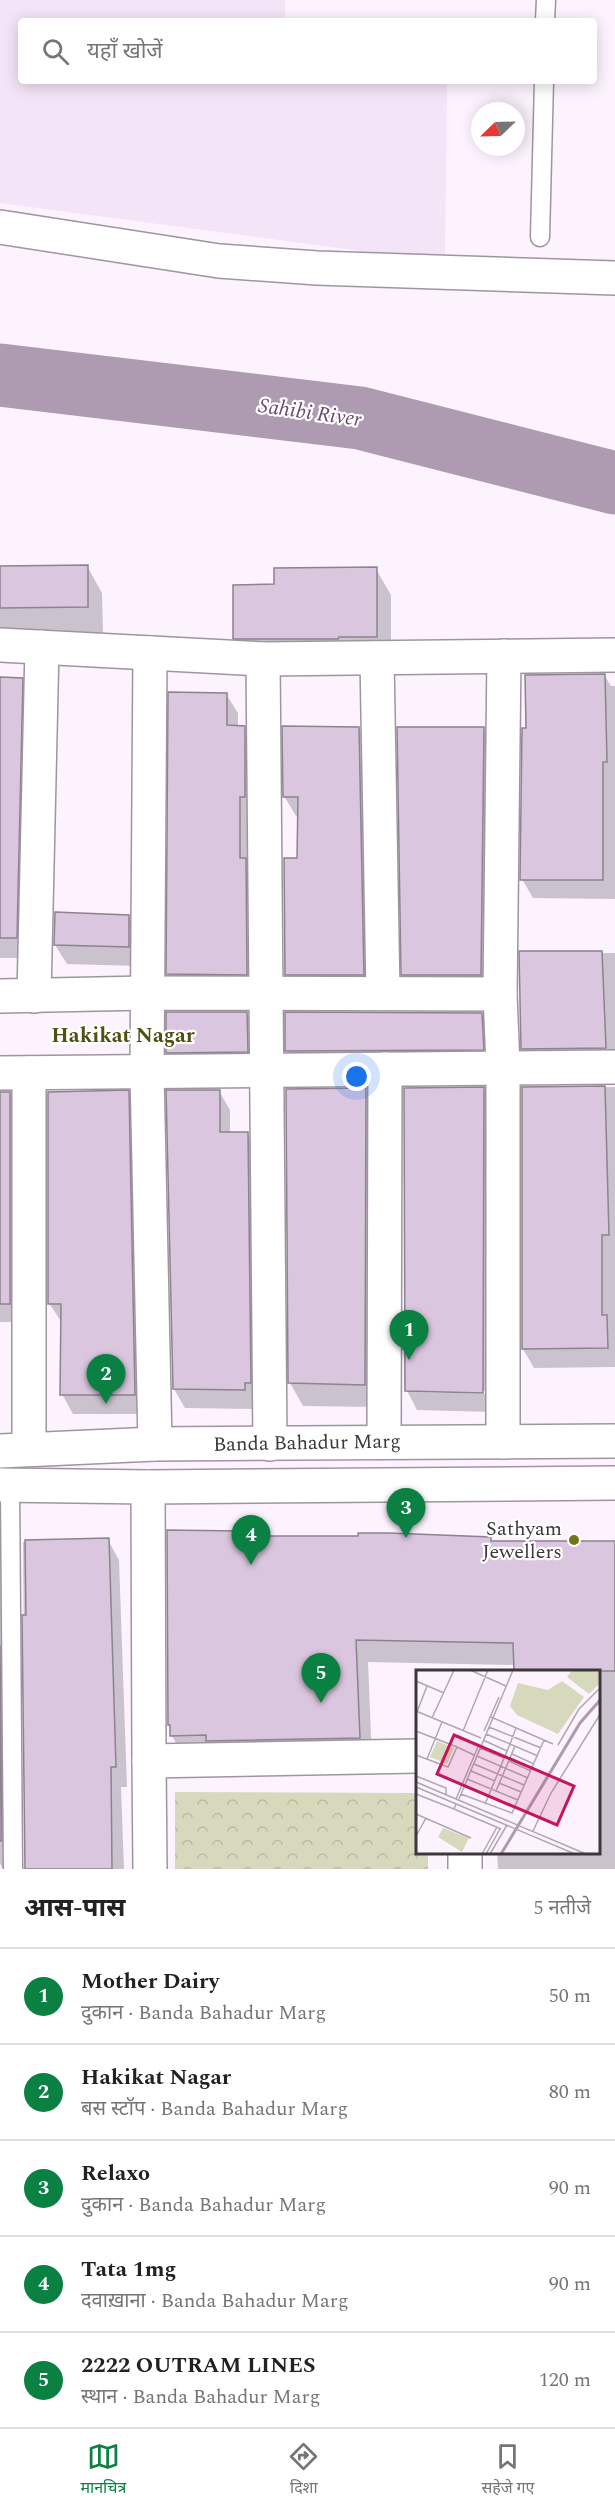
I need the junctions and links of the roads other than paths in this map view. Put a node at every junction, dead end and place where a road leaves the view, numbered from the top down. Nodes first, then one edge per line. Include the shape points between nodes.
1 (546, 0) edge
2 (545, 18) edge
3 (544, 84) edge
4 (0, 227) edge
5 (540, 237) dead end
6 (615, 278) edge
7 (0, 645) edge
8 (42, 647) junction
9 (150, 653) junction
10 (615, 655) edge
11 (504, 656) junction
12 (377, 658) junction
13 (263, 659) junction
14 (146, 993) junction
15 (266, 993) junction
16 (383, 993) junction
17 (500, 994) junction
18 (0, 996) edge
19 (34, 996) junction
20 (503, 1066) junction
21 (615, 1066) edge
22 (385, 1069) junction
23 (267, 1070) junction
24 (147, 1072) junction
25 (14, 1073) edge
26 (615, 1441) edge
27 (384, 1442) junction
28 (503, 1442) junction
29 (155, 1444) junction
30 (270, 1444) junction
31 (15, 1450) edge
32 (615, 1483) edge
33 (5, 1485) edge
34 (148, 1487) junction
35 (416, 1756) edge
36 (149, 1761) junction
37 (14, 1869) edge
38 (150, 1869) edge

1 - 2 lane
3 - 5 lane
4 - 6 street via 219,261
7 - 8 street
8 - 9 street
8 - 19 street
9 - 13 street
9 - 14 street
10 - 11 street
11 - 12 street
11 - 17 street
12 - 13 street
12 - 16 street
13 - 15 street
14 - 15 street
14 - 19 street
14 - 24 street
15 - 16 street
15 - 23 street
16 - 17 street
17 - 20 street
18 - 19 street
20 - 21 street
20 - 22 street
20 - 28 street
22 - 23 street
22 - 27 street
23 - 24 street
23 - 30 street
24 - 25 street
24 - 29 street
25 - 31 street
26 - 28 street, Banda Bahadur Marg
27 - 28 street, Banda Bahadur Marg
27 - 30 street, Banda Bahadur Marg
29 - 30 street, Banda Bahadur Marg
29 - 31 street, Banda Bahadur Marg
32 - 34 street
33 - 34 street
33 - 37 lane
34 - 36 street
35 - 36 street
36 - 38 street

